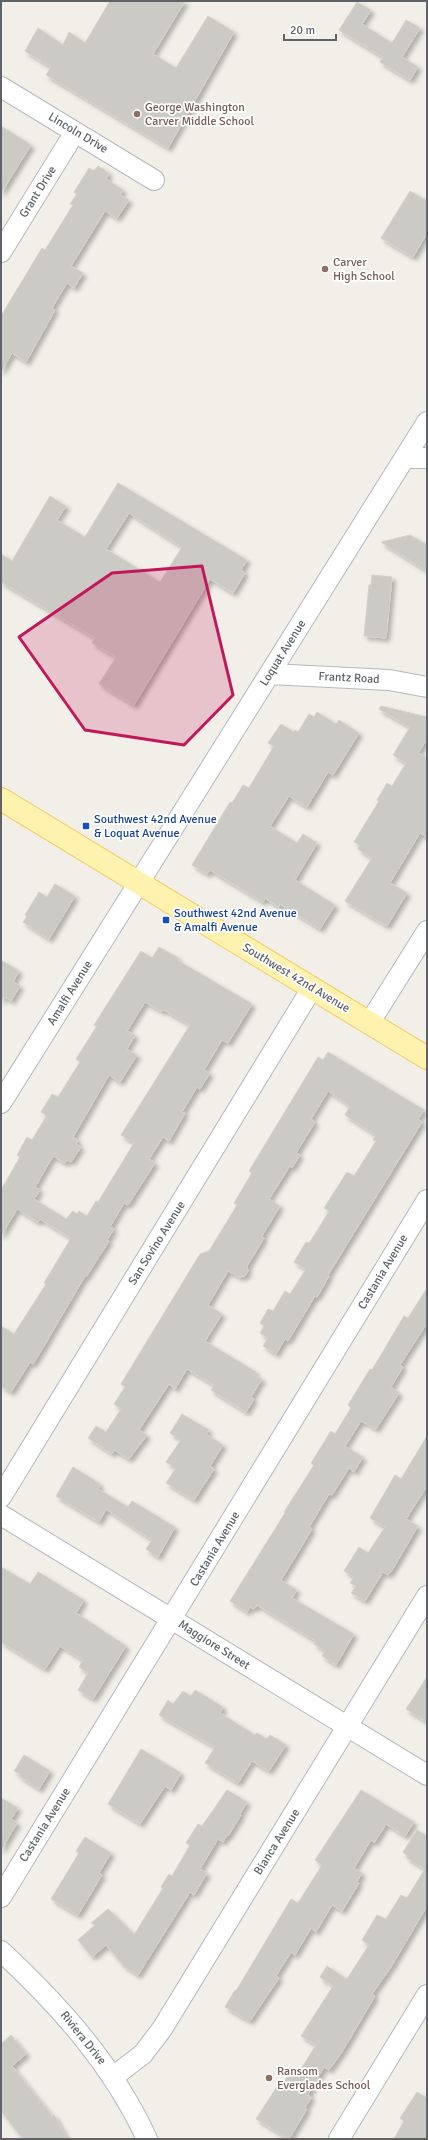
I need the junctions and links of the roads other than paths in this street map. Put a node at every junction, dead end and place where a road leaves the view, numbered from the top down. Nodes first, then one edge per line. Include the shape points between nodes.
1 (1, 87) edge
2 (75, 132) junction
3 (154, 180) dead end
4 (1, 252) edge
5 (427, 422) edge
6 (406, 458) junction
7 (427, 458) edge
8 (270, 674) junction
9 (427, 687) edge
10 (1, 799) edge
11 (139, 883) junction
12 (427, 931) edge
13 (312, 988) junction
14 (370, 1022) junction
15 (427, 1058) edge
16 (1, 1103) edge
17 (427, 1200) edge
18 (1, 1497) edge
19 (1, 1515) edge
20 (427, 1596) edge
21 (172, 1619) junction
22 (348, 1727) junction
23 (427, 1776) edge
24 (1, 1897) edge
25 (1, 1951) edge
26 (427, 1995) edge
27 (113, 2077) junction
28 (148, 2139) edge
29 (339, 2139) edge

1 - 2 street, Lincoln Drive
2 - 3 street, Lincoln Drive
2 - 4 street, Grant Drive
5 - 6 street, Loquat Avenue
6 - 7 street
6 - 8 street, Loquat Avenue
8 - 9 street, Frantz Road via 389,680
8 - 11 street, Loquat Avenue
10 - 11 main road, Southwest 42nd Avenue
11 - 13 main road, Southwest 42nd Avenue
11 - 16 street, Amalfi Avenue
12 - 14 street
13 - 14 main road, Southwest 42nd Avenue
13 - 18 street, San Sovino Avenue
14 - 15 main road, Southwest 42nd Avenue
17 - 21 street, Castania Avenue
19 - 21 street, Maggiore Street
20 - 22 street, Bianca Avenue
21 - 22 street, Maggiore Street
21 - 24 street, Castania Avenue
22 - 23 street, Maggiore Street
22 - 27 street, Bianca Avenue via 162,2029 143,2054
25 - 27 street, Riviera Drive via 71,2022
26 - 29 street
27 - 28 street, Riviera Drive

